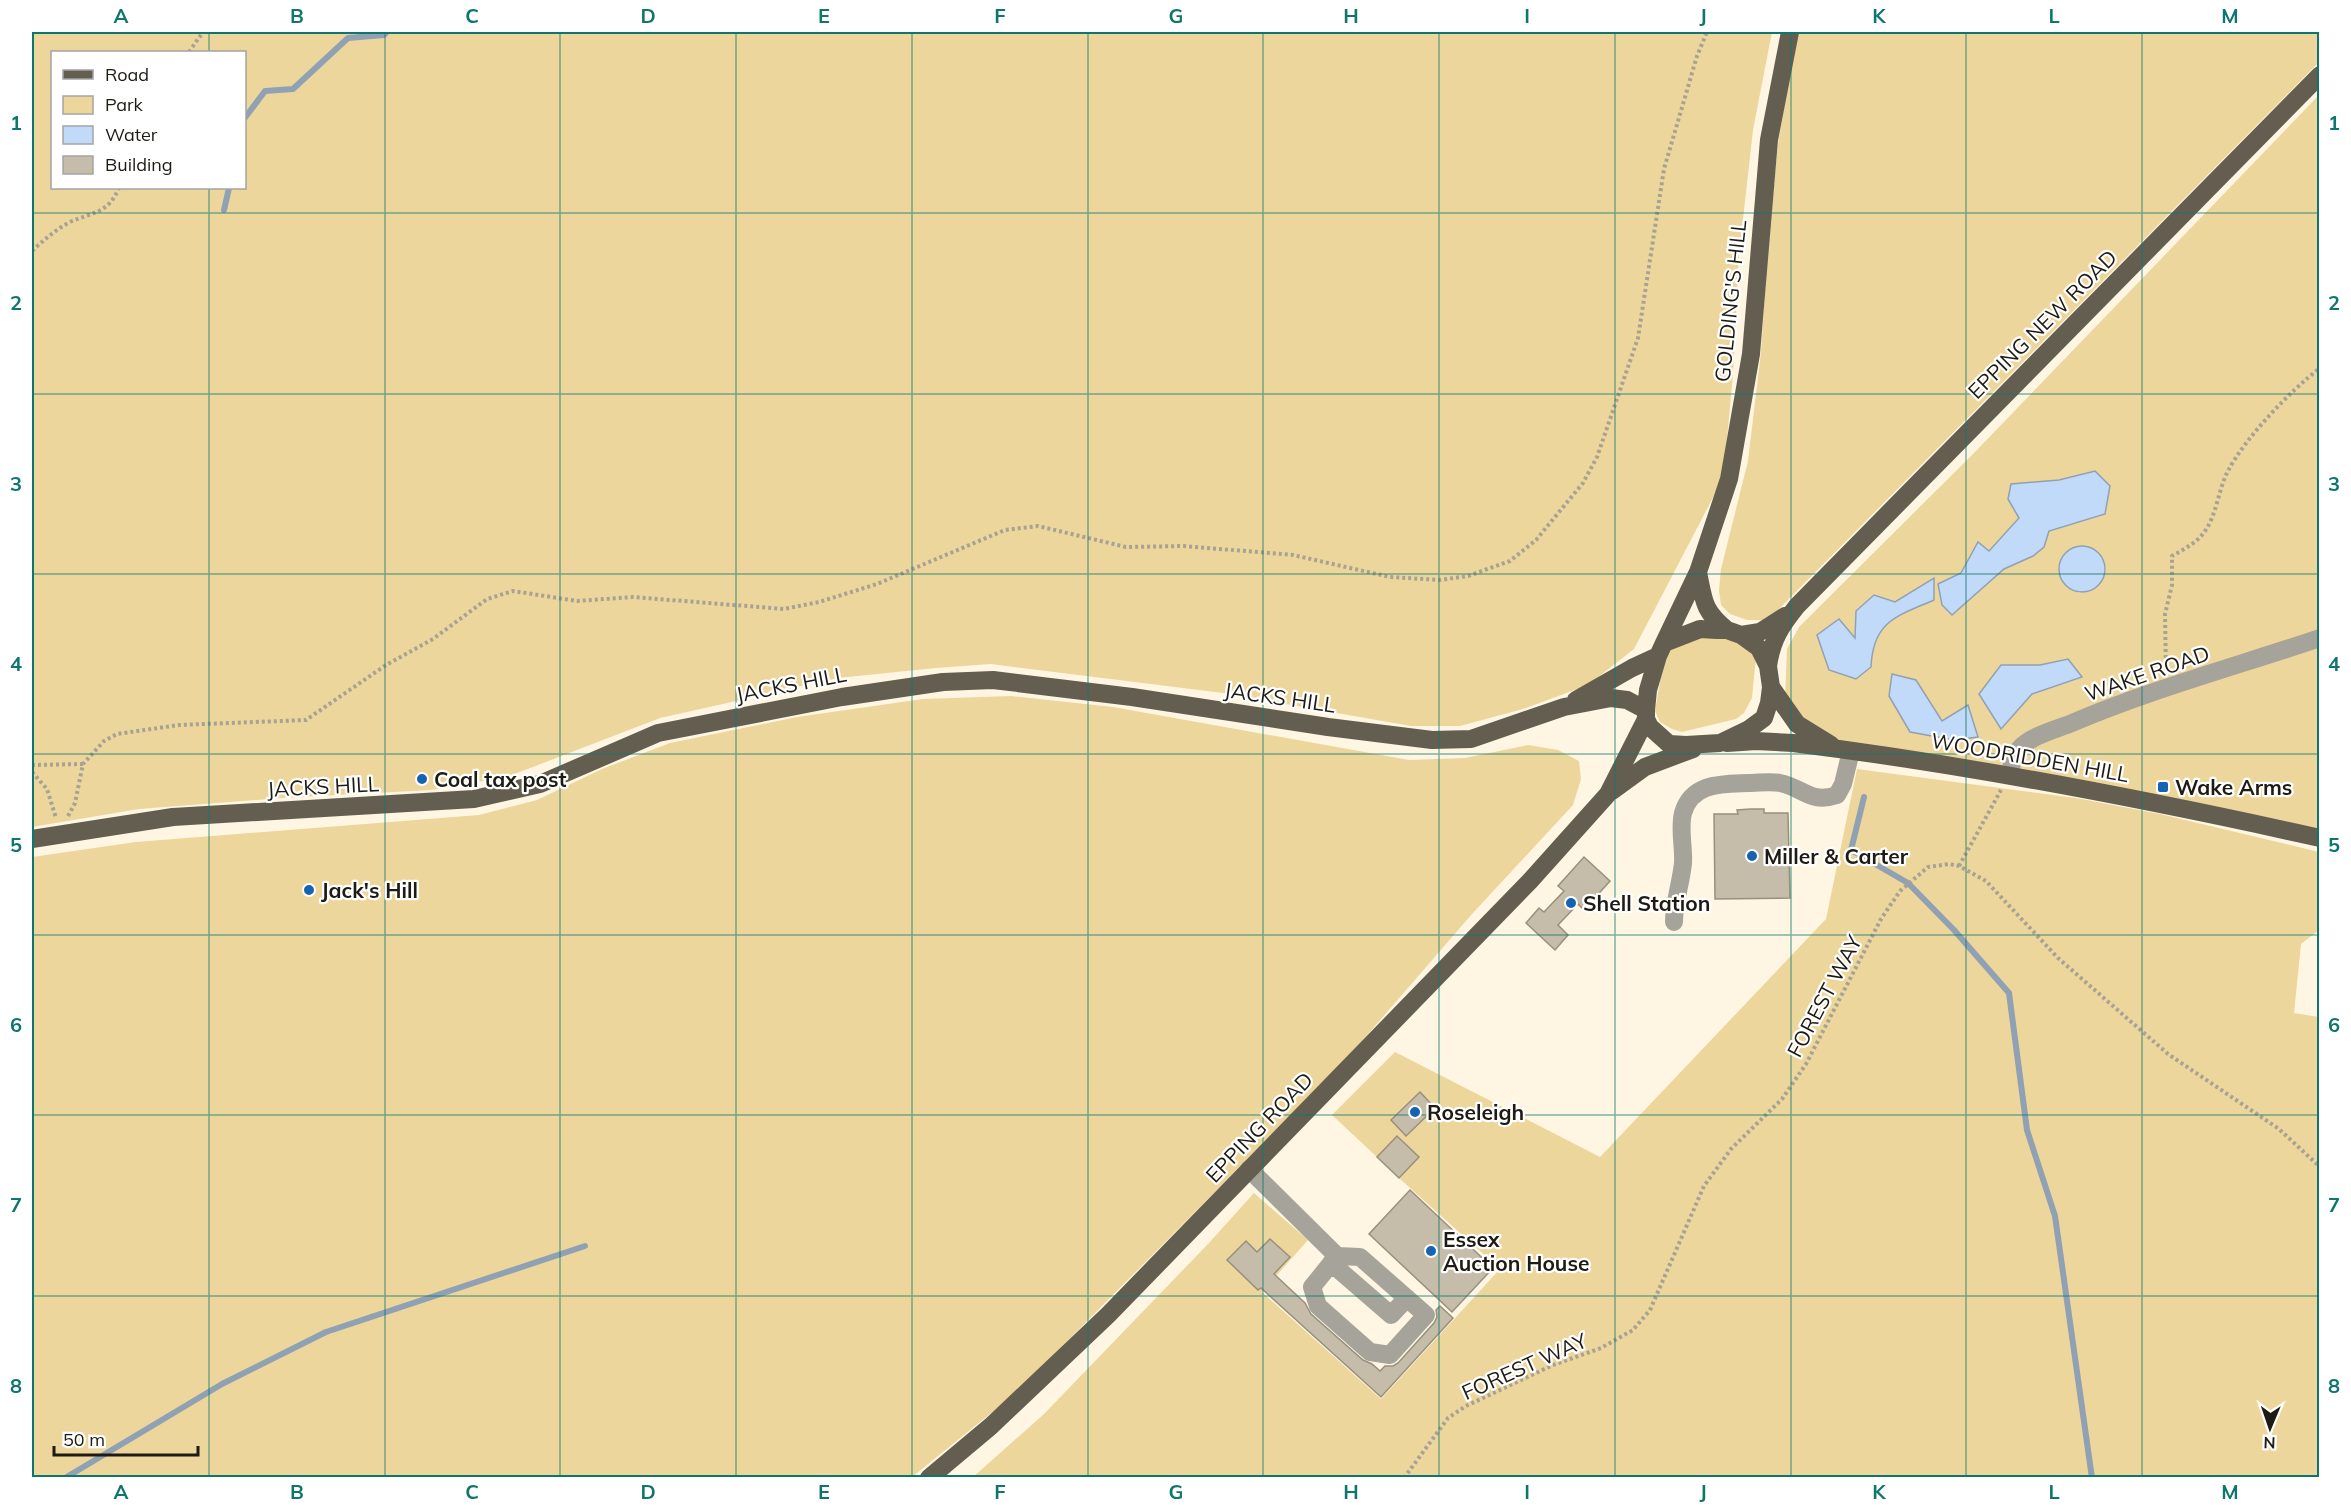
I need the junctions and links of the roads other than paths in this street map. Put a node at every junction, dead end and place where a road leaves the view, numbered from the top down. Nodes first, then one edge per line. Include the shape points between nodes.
1 (1790, 32) edge
2 (2319, 75) edge
3 (1698, 572) junction
4 (1797, 606) junction
5 (1734, 633) junction
6 (2319, 638) edge
7 (1661, 650) junction
8 (1768, 666) junction
9 (1771, 687) junction
10 (1564, 707) junction
11 (1646, 715) junction
12 (1711, 744) junction
13 (1844, 750) junction
14 (2011, 774) junction
15 (1608, 794) junction
16 (2319, 838) edge
17 (32, 839) edge
18 (1674, 922) dead end
19 (1249, 1169) junction
20 (1334, 1259) junction
21 (929, 1478) edge

1 - 3 main road, GOLDING'S HILL via 1769,140 1751,354 1731,468
2 - 4 main road, EPPING NEW ROAD
3 - 5 main road via 1712,618
3 - 7 main road, GOLDING'S HILL
4 - 5 main road, EPPING NEW ROAD via 1760,632
4 - 8 main road, EPPING NEW ROAD via 1771,646
5 - 7 main road via 1700,629
5 - 8 main road via 1759,648
6 - 14 street, WAKE ROAD via 2109,707 2029,741 2017,750
7 - 10 main road
7 - 11 main road via 1648,690
8 - 9 main road
9 - 12 main road via 1764,718 1749,729
9 - 13 main road, WOODRIDDEN HILL via 1797,724
10 - 11 main road via 1611,698 1627,700
10 - 17 main road, JACKS HILL via 1471,739 1432,740 993,680 943,682 842,697 658,733 540,784 474,799 173,817
11 - 12 main road via 1650,727 1669,744
11 - 15 main road, EPPING ROAD
12 - 13 main road, WOODRIDDEN HILL via 1756,741
12 - 15 main road, EPPING ROAD via 1645,767
13 - 14 main road, WOODRIDDEN HILL
13 - 18 street via 1843,784 1837,795 1824,799 1774,782 1714,784 1700,789 1690,799 1681,825 1683,858
14 - 16 main road, WOODRIDDEN HILL
15 - 19 main road, EPPING ROAD via 1530,881
19 - 20 street
19 - 21 main road, EPPING ROAD via 1108,1315 991,1426
20 - 20 street via 1360,1257 1426,1315 1390,1355 1371,1352 1318,1306 1312,1287

